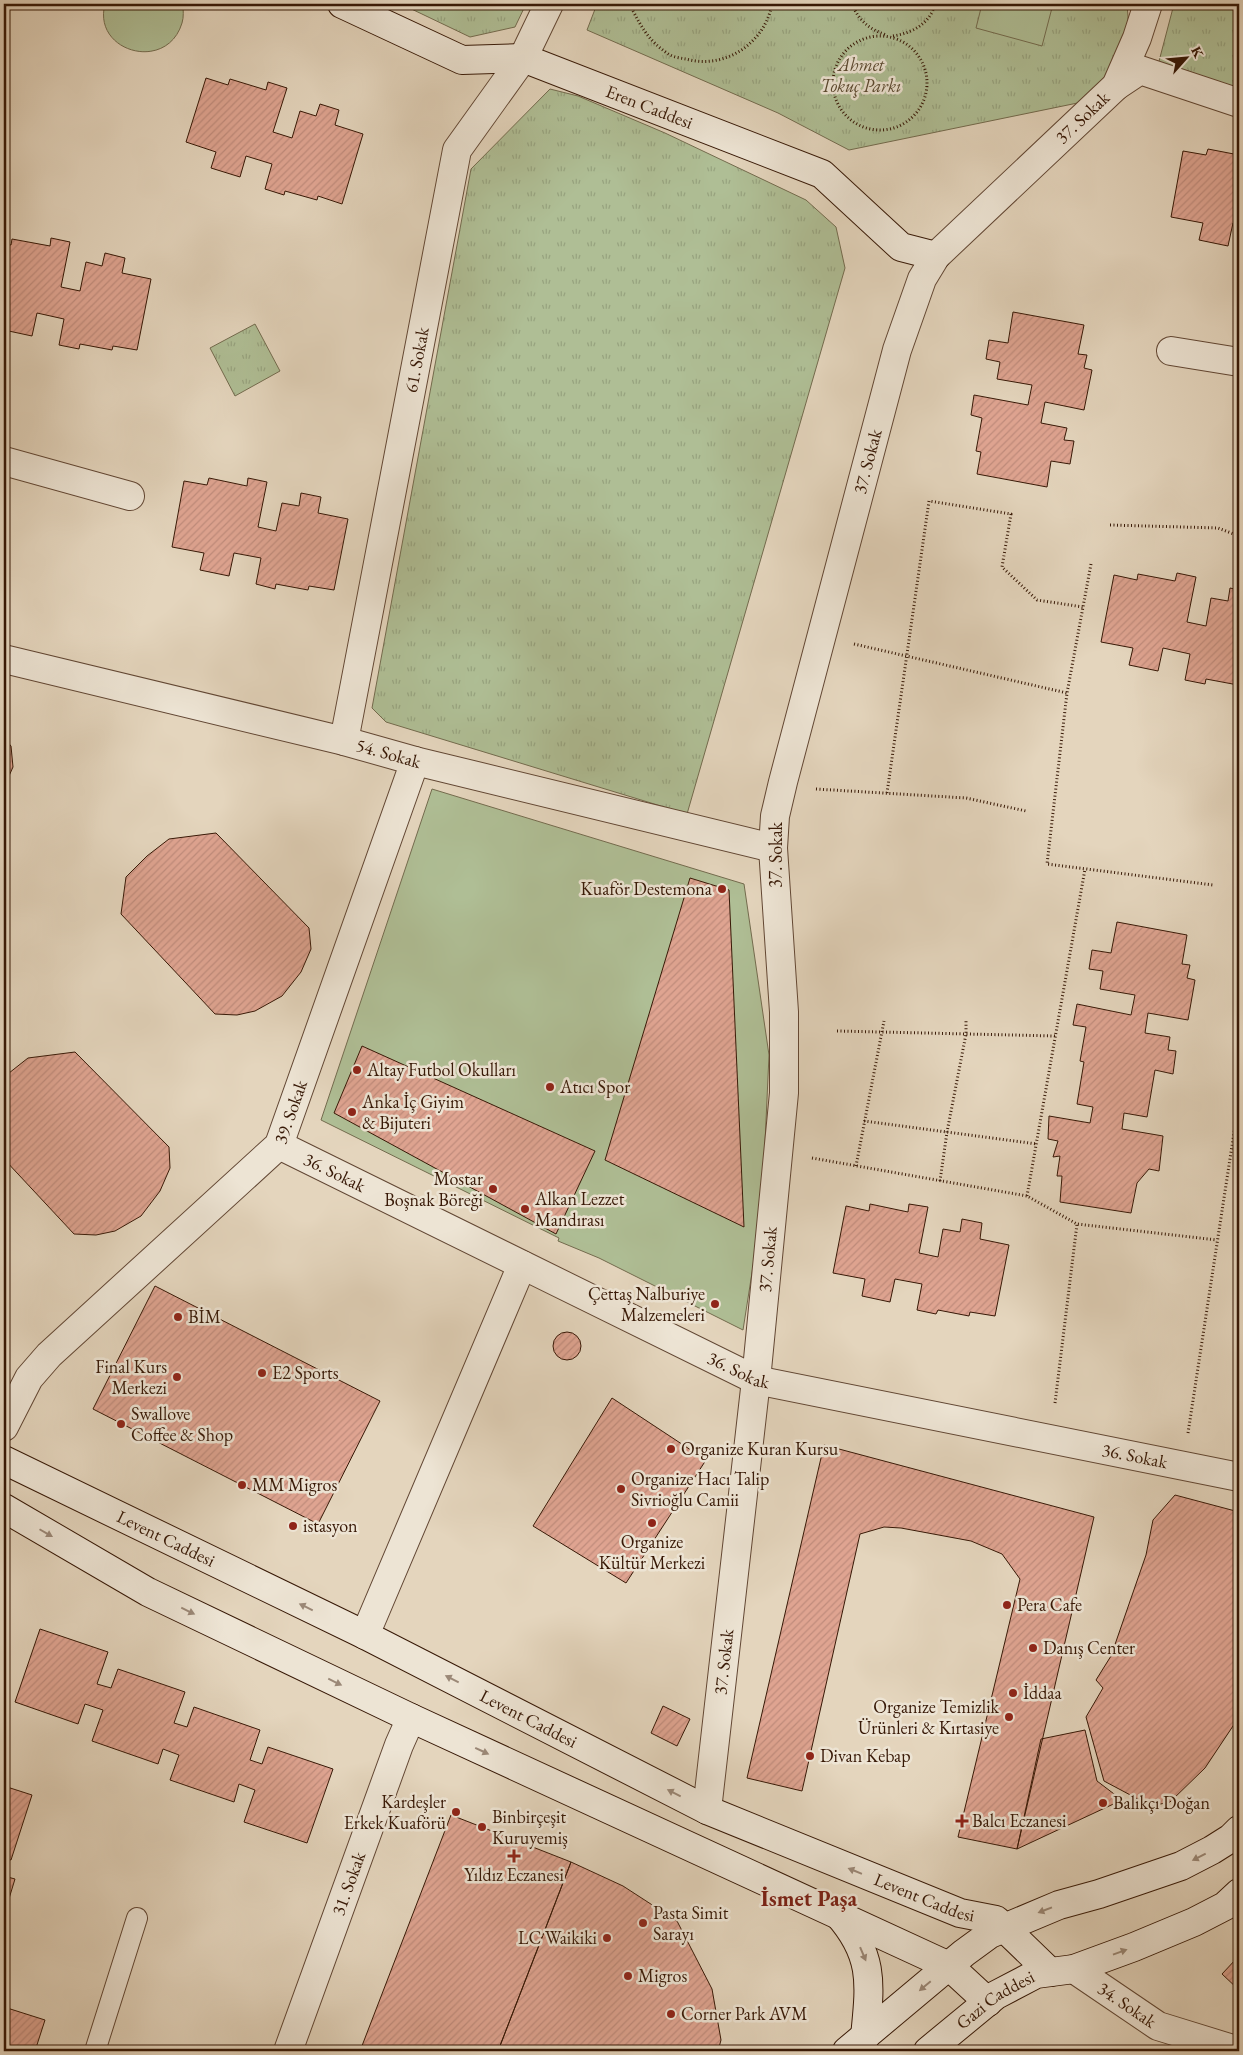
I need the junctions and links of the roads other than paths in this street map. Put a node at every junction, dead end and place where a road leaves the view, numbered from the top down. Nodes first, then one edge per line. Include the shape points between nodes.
1 (342, 4) edge
2 (549, 4) edge
3 (1148, 4) edge
4 (523, 58) junction
5 (1116, 86) junction
6 (1239, 102) edge
7 (936, 256) junction
8 (1171, 352) dead end
9 (1239, 362) edge
10 (4, 461) edge
11 (130, 496) dead end
12 (4, 659) edge
13 (344, 741) junction
14 (415, 761) junction
15 (773, 848) junction
16 (278, 1145) junction
17 (522, 1265) junction
18 (756, 1380) junction
19 (4, 1428) edge
20 (4, 1460) edge
21 (1239, 1477) edge
22 (4, 1508) edge
23 (365, 1635) junction
24 (411, 1718) junction
25 (707, 1810) junction
26 (1239, 1830) edge
27 (1239, 1892) edge
28 (837, 1913) junction
29 (138, 1918) dead end
30 (1004, 1928) junction
31 (949, 1966) junction
32 (1062, 1970) junction
33 (988, 2002) junction
34 (856, 2044) edge
35 (95, 2051) edge
36 (288, 2051) edge
37 (928, 2051) edge
38 (1239, 2051) edge

1 - 4 street, Eren Caddesi via 462,60
2 - 4 street, 61. Sokak
3 - 5 street, 37. Sokak
4 - 7 street, Eren Caddesi via 822,174 901,247
4 - 13 street, 61. Sokak via 457,150
5 - 6 street via 1140,70
5 - 7 street, 37. Sokak
7 - 15 street, 37. Sokak via 922,279 897,350 783,782 775,816
8 - 9 street
10 - 11 street
12 - 13 street, 54. Sokak
13 - 14 street, 54. Sokak
14 - 15 street, 54. Sokak
14 - 16 street, 39. Sokak
15 - 18 street, 37. Sokak via 784,1012 784,1093
16 - 17 street, 36. Sokak
16 - 19 street, 39. Sokak via 49,1355 29,1378
17 - 18 street, 36. Sokak
17 - 23 street
18 - 21 street, 36. Sokak
18 - 25 street, 37. Sokak
23 -> 20 street, Levent Caddesi
22 -> 24 street via 148,1592
25 -> 23 street, Levent Caddesi
24 -> 28 street
24 - 36 street, 31. Sokak
30 -> 25 street, Levent Caddesi via 996,1920 951,1910
26 -> 30 street via 1212,1850 1181,1866 1059,1905
32 -> 27 street, Gazi Caddesi via 1194,1922 1225,1906
28 - 31 street
28 -> 34 street via 866,1959 869,1978 869,1993
29 - 35 lane
30 - 31 street via 990,1934
30 - 32 street, Levent Caddesi
31 - 33 street
31 -> 34 street
32 - 33 street, Gazi Caddesi via 1036,1974
32 - 38 street, 34. Sokak via 1158,2026
33 - 37 street, Gazi Caddesi

